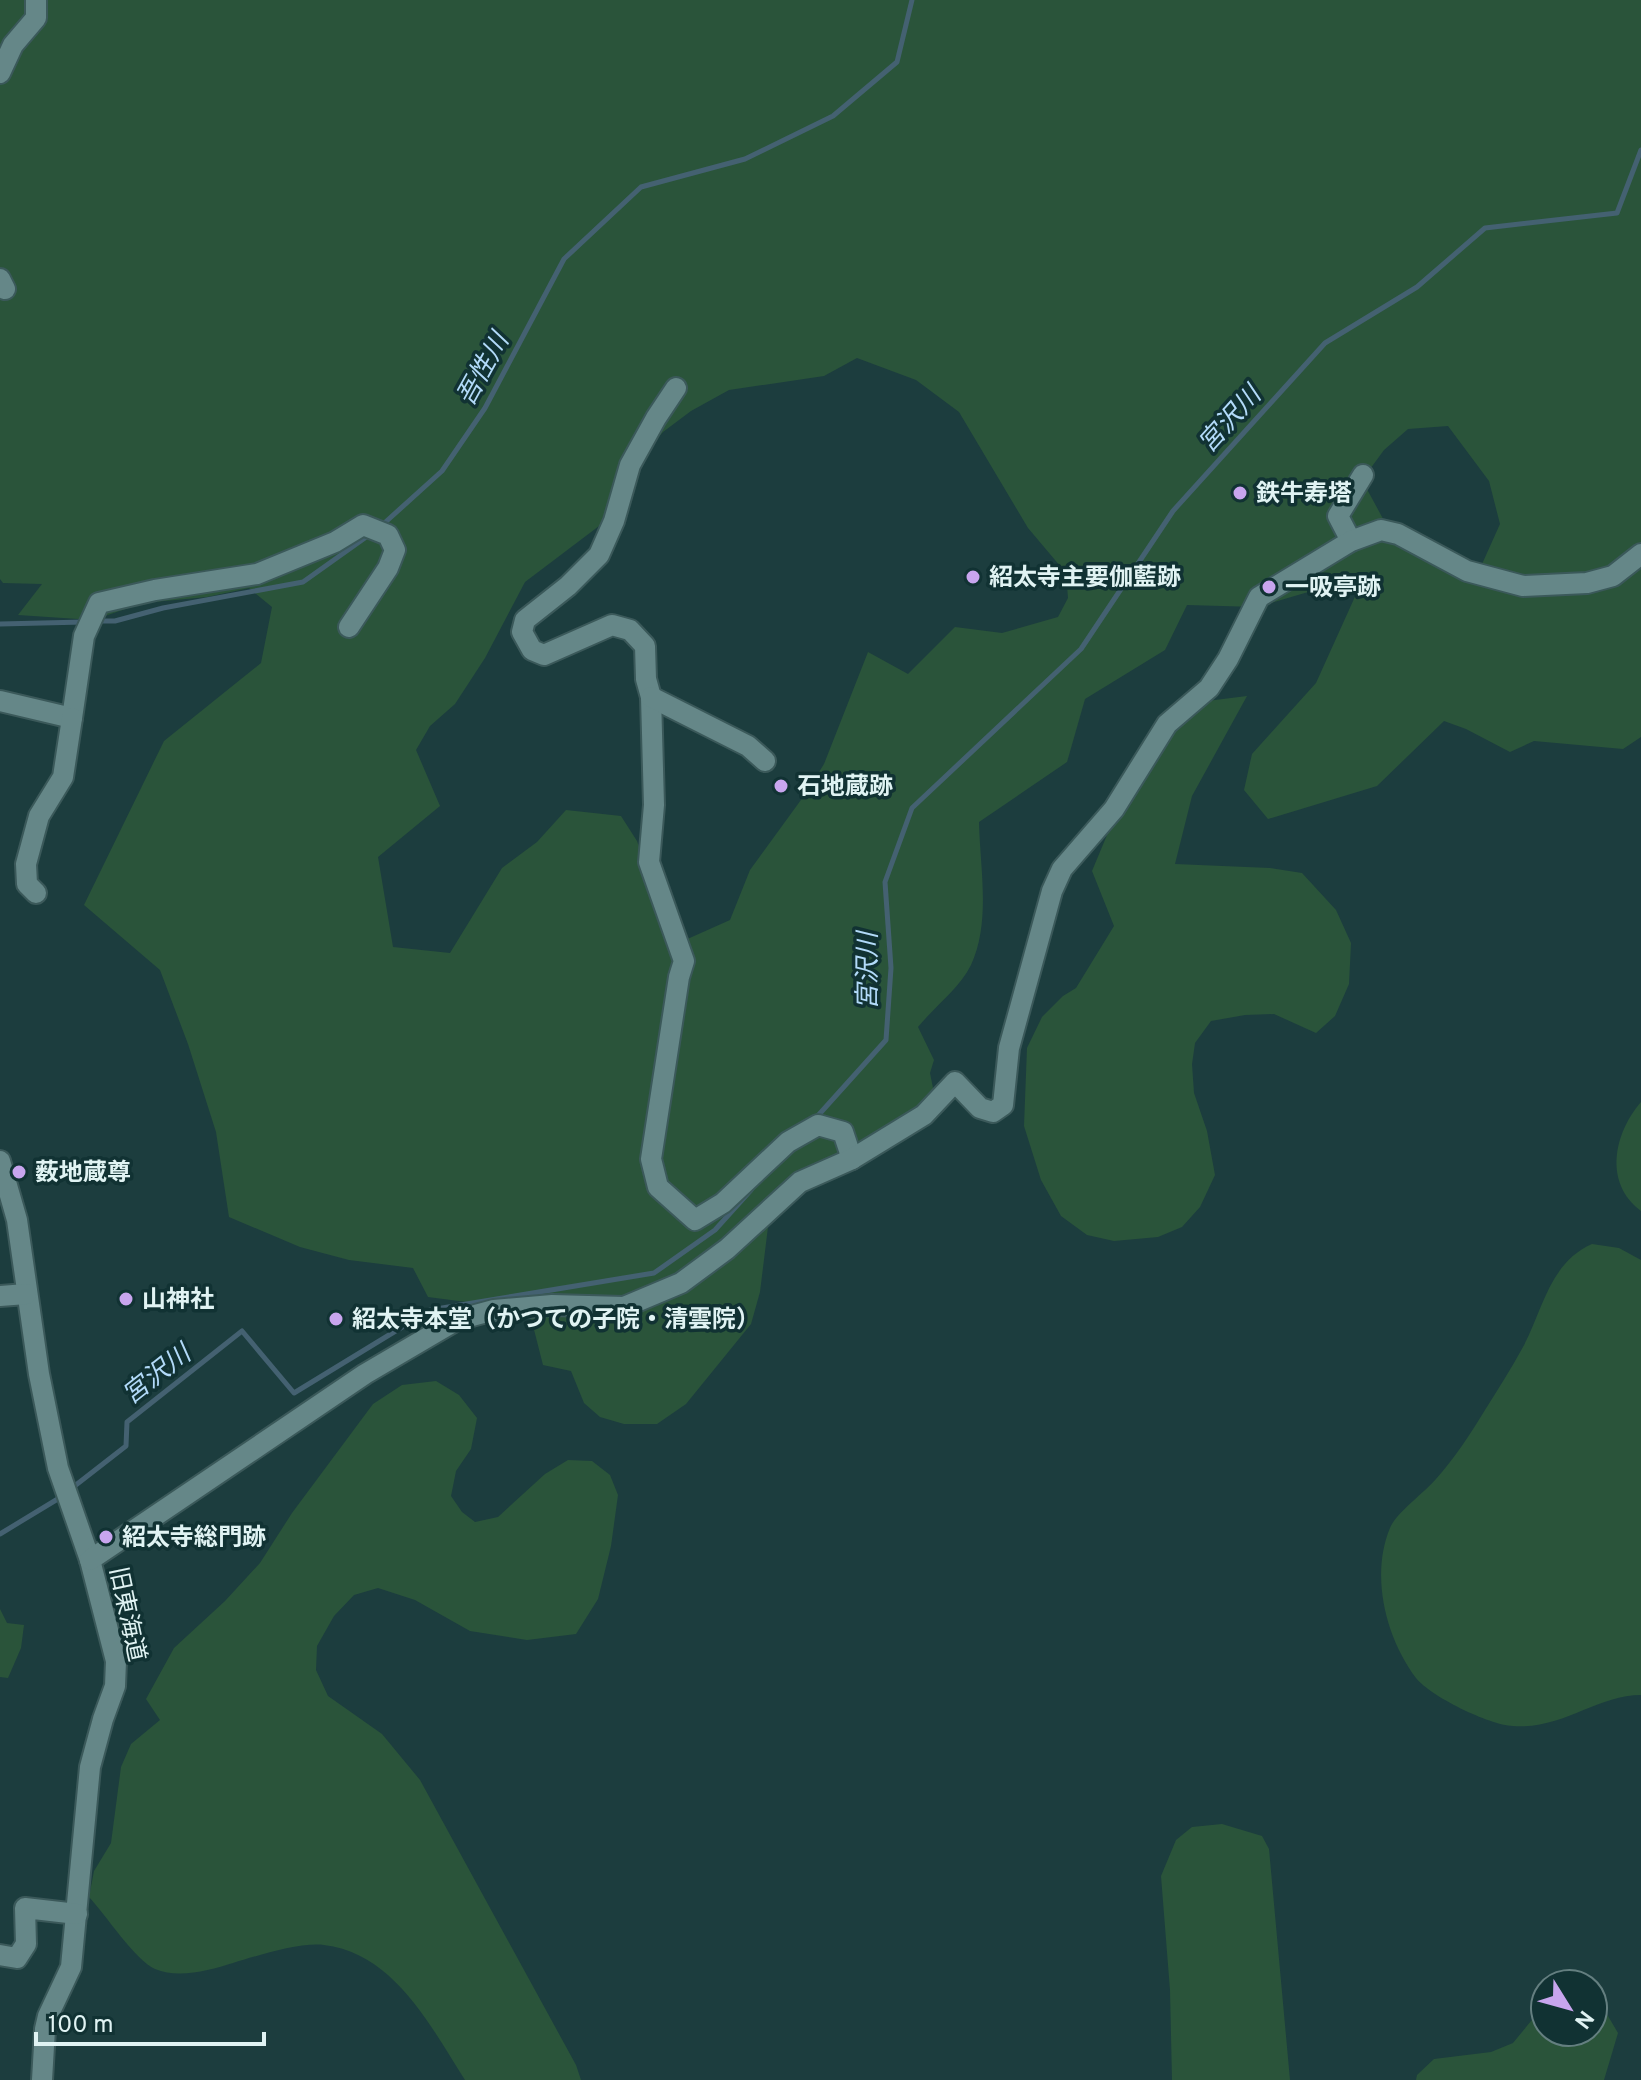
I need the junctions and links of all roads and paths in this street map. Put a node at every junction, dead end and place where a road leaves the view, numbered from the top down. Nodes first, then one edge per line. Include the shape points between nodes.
1 (36, 0) edge
2 (0, 73) edge
3 (676, 388) dead end
4 (1363, 475) dead end
5 (1351, 541) junction
6 (1641, 554) edge
7 (349, 627) dead end
8 (651, 697) junction
9 (0, 701) edge
10 (72, 718) junction
11 (765, 761) dead end
12 (36, 893) dead end
13 (852, 1159) junction
14 (0, 1161) edge
15 (26, 1294) junction
16 (0, 1296) edge
17 (90, 1560) junction
18 (77, 1914) junction
19 (0, 1955) edge
20 (42, 2080) edge

1 - 2 street via 36,18 13,45
3 - 8 street via 636,454 599,555 525,620 522,632 532,650 544,655 612,625 630,630 645,646
4 - 5 street via 1338,516
5 - 6 street via 1381,530 1398,534 1467,571 1523,586 1587,583 1613,576
5 - 13 street via 1259,597 1209,688 1167,724 1114,809 1062,869 1009,1048 1003,1105 993,1112 980,1108 955,1082 924,1115
7 - 10 street via 395,550 388,535 363,525 257,574 99,603 84,636
8 - 11 street via 748,746
8 - 13 street via 654,805 649,862 684,961 651,1159 658,1187 695,1220 723,1203 788,1142 818,1125 843,1132
9 - 10 street
10 - 12 street via 63,777 39,816 26,864 27,884
13 - 17 street via 800,1182 681,1283 624,1307 552,1305 494,1310 457,1320 365,1374
14 - 15 street, 旧東海道 via 17,1220
15 - 16 street
15 - 17 street, 旧東海道 via 58,1468
17 - 18 street, 旧東海道 via 116,1661 115,1686 90,1767
18 - 19 street via 25,1908 26,1944 17,1958
18 - 20 street, 旧東海道 via 71,1967 45,2029

